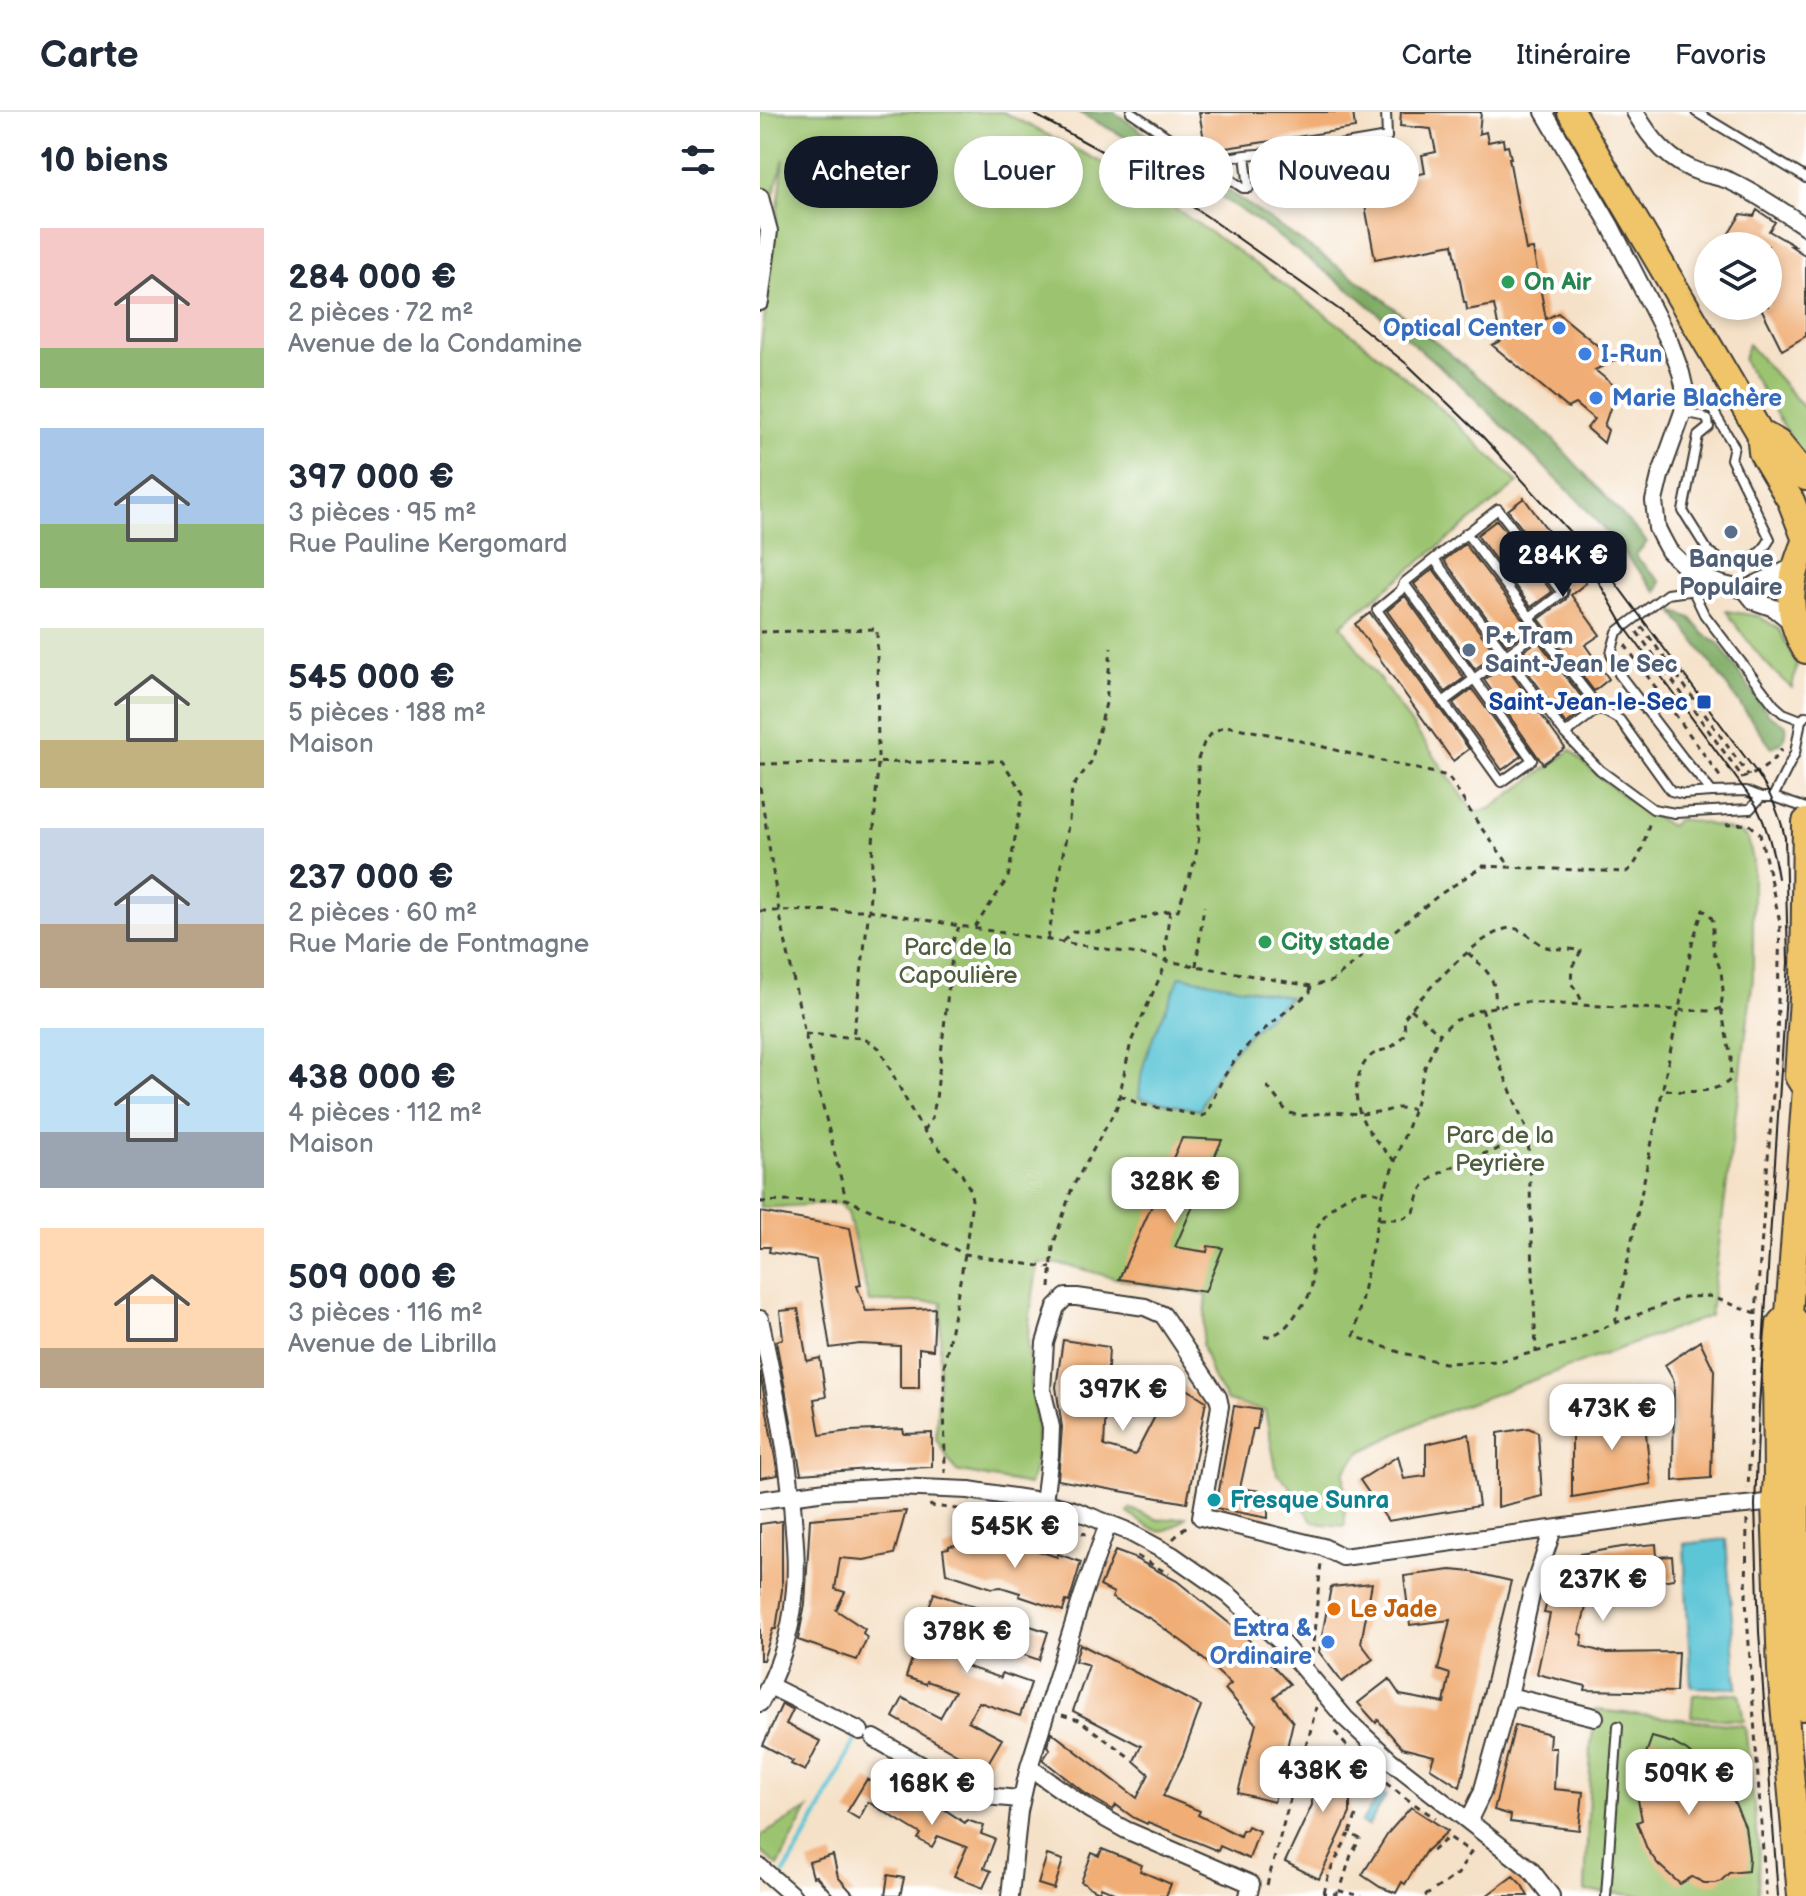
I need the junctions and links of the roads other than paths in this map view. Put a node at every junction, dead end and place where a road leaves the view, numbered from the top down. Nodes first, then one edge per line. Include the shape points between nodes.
1 (1131, 112) edge
2 (1386, 112) edge
3 (1544, 112) edge
4 (1571, 112) edge
5 (1635, 112) edge
6 (1696, 112) edge
7 (1167, 136) edge
8 (1245, 155) junction
9 (1233, 157) edge
10 (1806, 178) edge
11 (1233, 181) edge
12 (760, 197) edge
13 (1806, 227) edge
14 (760, 302) edge
15 (1684, 406) junction
16 (1760, 433) junction
17 (1806, 477) edge
18 (1466, 533) junction
19 (1806, 540) edge
20 (1434, 559) junction
21 (1795, 566) junction
22 (1404, 583) junction
23 (1720, 584) junction
24 (1745, 590) junction
25 (1693, 591) junction
26 (1530, 617) junction
27 (1795, 625) junction
28 (1539, 631) junction
29 (1806, 650) edge
30 (1506, 655) junction
31 (1474, 679) junction
32 (1443, 702) junction
33 (1599, 708) junction
34 (1804, 718) edge
35 (1565, 734) junction
36 (1712, 792) junction
37 (1761, 797) junction
38 (1773, 797) junction
39 (1806, 808) edge
40 (1806, 822) edge
41 (1806, 1089) edge
42 (1789, 1314) junction
43 (760, 1319) edge
44 (1776, 1366) junction
45 (793, 1496) junction
46 (760, 1500) edge
47 (1044, 1502) junction
48 (1788, 1502) edge
49 (1553, 1529) junction
50 (1106, 1532) junction
51 (770, 1686) junction
52 (1509, 1696) junction
53 (760, 1703) edge
54 (1595, 1717) dead end
55 (1618, 1726) dead end
56 (1798, 1763) edge
57 (1029, 1767) junction
58 (1020, 1799) junction
59 (1469, 1820) junction
60 (760, 1867) edge
61 (1255, 1888) edge
62 (793, 1896) edge
63 (1010, 1896) edge
64 (1551, 1896) edge
65 (1606, 1896) edge
66 (1789, 1896) edge
67 (1801, 1896) edge

1 - 7 lane
2 - 8 lane via 1387,137
3 - 15 street via 1670,343 1681,373
4 - 16 main road
5 - 13 street via 1672,159 1729,180
6 - 10 lane
8 - 9 lane
8 - 11 lane via 1249,188
12 - 14 street via 769,231
15 - 15 lane via 1712,409 1734,446 1731,459 1770,539 1762,553 1725,563 1708,551 1683,511 1698,436 1709,427 1708,420
15 - 23 street via 1656,488 1657,528 1680,563
16 - 17 main road via 1778,443
16 - 19 main road via 1762,452 1791,501
18 - 20 lane
18 - 26 lane
18 - 26 lane via 1498,509 1562,593
19 - 21 main road
20 - 22 lane
20 - 30 lane
21 - 24 street
21 - 27 main road
22 - 31 lane
22 - 32 lane via 1377,610
23 - 24 street
23 - 25 lane
24 - 27 street
25 - 34 lane via 1704,614 1774,705
25 - 36 lane via 1667,594 1617,632 1611,653 1619,674
26 - 28 lane
27 - 29 main road
28 - 30 lane
28 - 33 lane
30 - 31 lane
30 - 35 lane
31 - 32 lane
31 - 32 lane via 1532,760 1501,782
33 - 35 lane
33 - 36 lane via 1620,720 1671,791
34 - 38 lane via 1795,753
35 - 37 lane via 1600,770 1653,809 1750,809
36 - 37 lane via 1746,791
37 - 38 lane
38 - 39 lane
40 - 41 main road via 1798,1076
41 - 42 main road
42 - 44 main road via 1780,1324
42 - 48 main road via 1796,1323
43 - 45 street
44 - 48 main road
44 - 48 main road via 1784,1394
45 - 46 street
45 - 47 street via 895,1487 969,1490
45 - 51 street via 794,1601
47 - 49 street via 1051,1427 1042,1389 1045,1343 1056,1307 1066,1297 1077,1297 1145,1307 1163,1315 1211,1385 1220,1406 1201,1517 1323,1547 1343,1557
47 - 50 street via 1074,1510
48 - 49 street
48 - 56 main road via 1799,1677
48 - 56 main road via 1778,1627
49 - 52 street via 1531,1595
50 - 57 street
50 - 59 street via 1125,1530 1229,1595 1275,1635 1345,1718
51 - 53 street
51 - 58 street via 973,1795
52 - 54 street
52 - 59 street via 1482,1793
55 - 65 lane
56 - 66 main road via 1782,1810
56 - 67 main road
57 - 58 street
57 - 61 street via 1126,1830
58 - 63 street
59 - 64 street via 1530,1869
60 - 62 street

